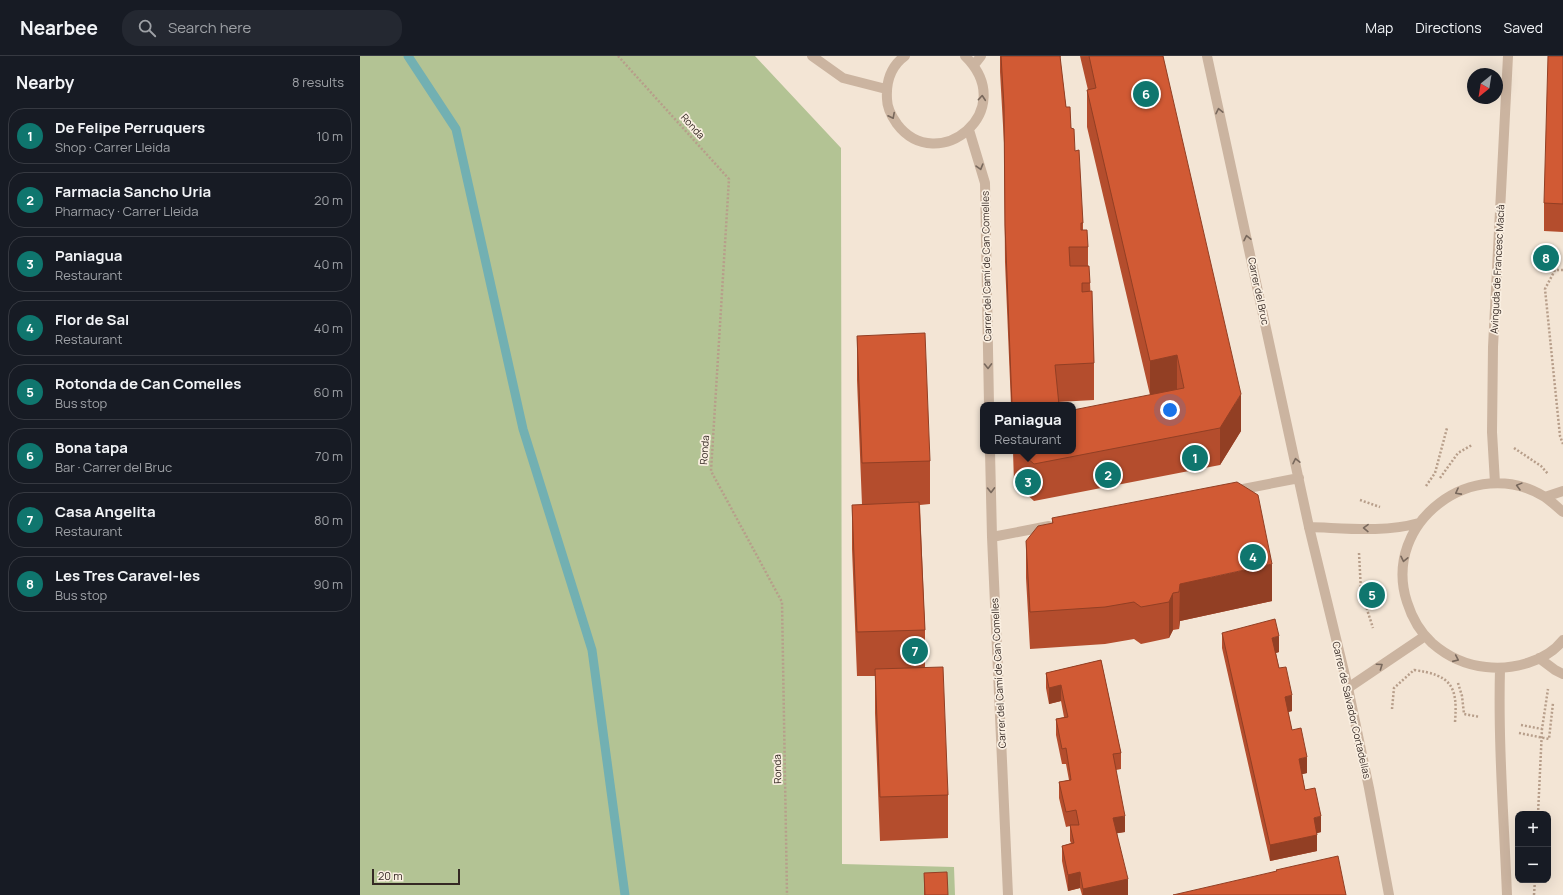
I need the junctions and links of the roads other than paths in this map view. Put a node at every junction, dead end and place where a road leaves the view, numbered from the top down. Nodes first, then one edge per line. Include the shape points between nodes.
1 (812, 56) edge
2 (905, 56) edge
3 (965, 56) edge
4 (981, 56) edge
5 (1207, 56) edge
6 (1508, 56) edge
7 (974, 66) junction
8 (886, 89) junction
9 (969, 130) junction
10 (989, 402) edge
11 (990, 454) edge
12 (1299, 478) junction
13 (1495, 483) junction
14 (1562, 492) edge
15 (1222, 493) edge
16 (1546, 497) junction
17 (1563, 512) edge
18 (1419, 523) junction
19 (1060, 524) edge
20 (1309, 527) junction
21 (992, 537) junction
22 (1425, 636) junction
23 (1563, 640) edge
24 (1539, 658) junction
25 (1500, 669) junction
26 (1563, 674) edge
27 (1348, 688) junction
28 (1008, 895) edge
29 (1389, 895) edge
30 (1507, 895) edge

1 - 8 street via 843,78
2 - 8 street via 894,67
3 - 7 street
4 - 7 street
12 -> 5 street, Carrer del Bruc
6 - 13 street, Avinguda de Francesc Macià via 1493,347 1492,432
9 -> 7 street via 979,116 984,99 982,81
8 -> 9 street via 892,118 901,130 913,138 928,143 942,143
9 -> 10 street, Carrer del Camí de Can Comelles via 985,184
11 -> 21 street, Carrer del Camí de Can Comelles
12 - 15 street
12 - 20 street, Carrer del Bruc
16 -> 13 street via 1524,488
13 -> 18 street via 1466,488 1439,501
14 - 16 street
16 - 17 street
18 -> 20 street via 1406,527 1380,528
18 -> 22 street via 1408,545 1402,568 1404,592 1411,615
19 - 21 street
20 - 27 street, Carrer de Salvador Cortadellas
21 - 28 street, Carrer del Camí de Can Comelles
22 -> 25 street via 1446,654 1471,666
27 -> 22 street
23 - 24 street
24 - 25 street via 1520,666
24 - 26 street
25 - 30 street via 1499,729
27 - 29 street, Carrer de Salvador Cortadellas

